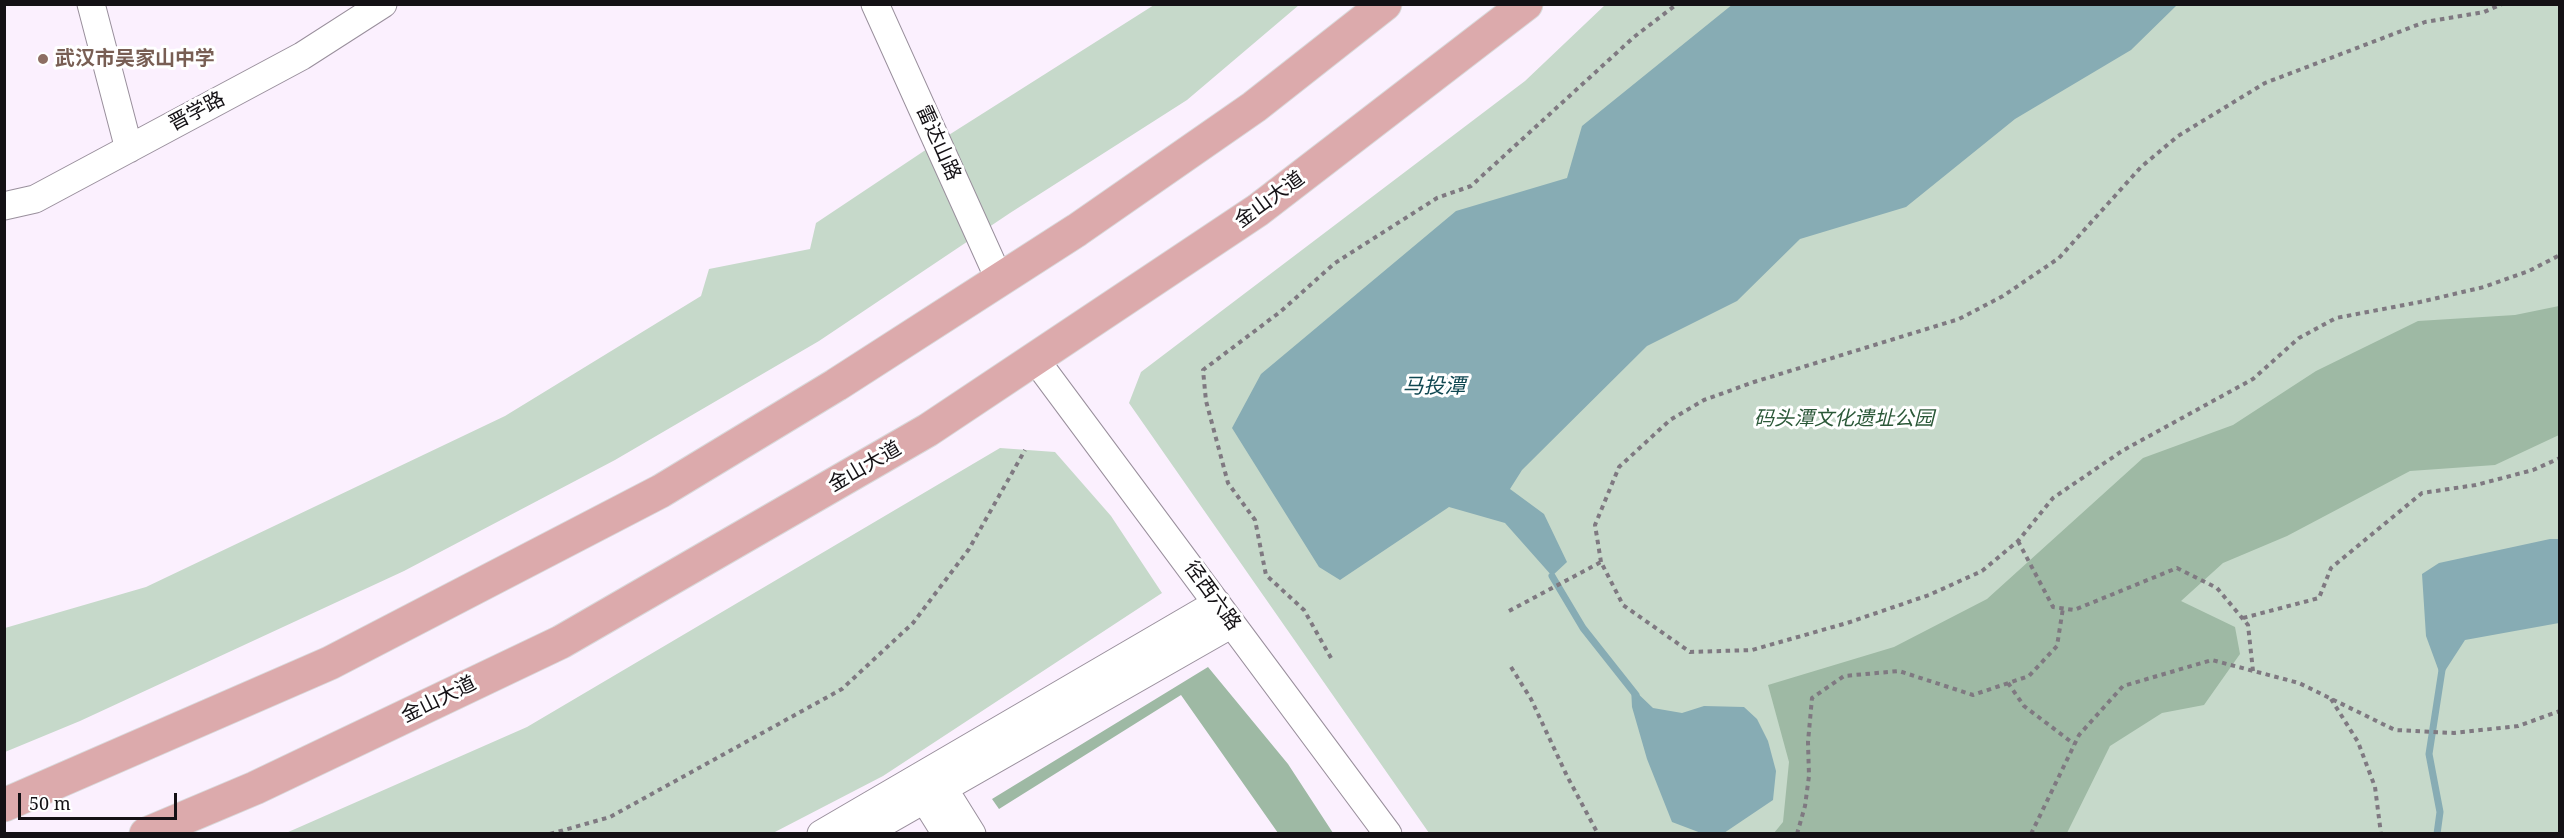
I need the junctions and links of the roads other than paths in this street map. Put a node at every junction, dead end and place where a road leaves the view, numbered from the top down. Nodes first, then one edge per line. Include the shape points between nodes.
1 (91, 4) edge
2 (383, 4) edge
3 (875, 4) edge
4 (1385, 4) edge
5 (1526, 4) edge
6 (129, 149) junction
7 (4, 206) edge
8 (1000, 281) junction
9 (1035, 359) junction
10 (1225, 613) junction
11 (929, 784) junction
12 (4, 805) edge
13 (146, 834) edge
14 (821, 834) edge
15 (864, 834) edge
16 (946, 834) edge
17 (972, 834) edge
18 (1388, 834) edge

1 - 6 street
2 - 6 street, 晋学路 via 303,56
3 - 8 street, 雷达山路
4 - 8 main road via 1254,107
5 - 9 main road, 金山大道 via 1258,210
6 - 7 street, 晋学路 via 35,199
8 - 12 main road via 661,491 330,663
9 - 10 street, 径西六路
9 - 13 main road, 金山大道 via 928,430 561,642 255,788
10 - 11 street
10 - 18 street, 径西六路
11 - 14 street
11 - 15 street
11 - 16 street
11 - 17 street

